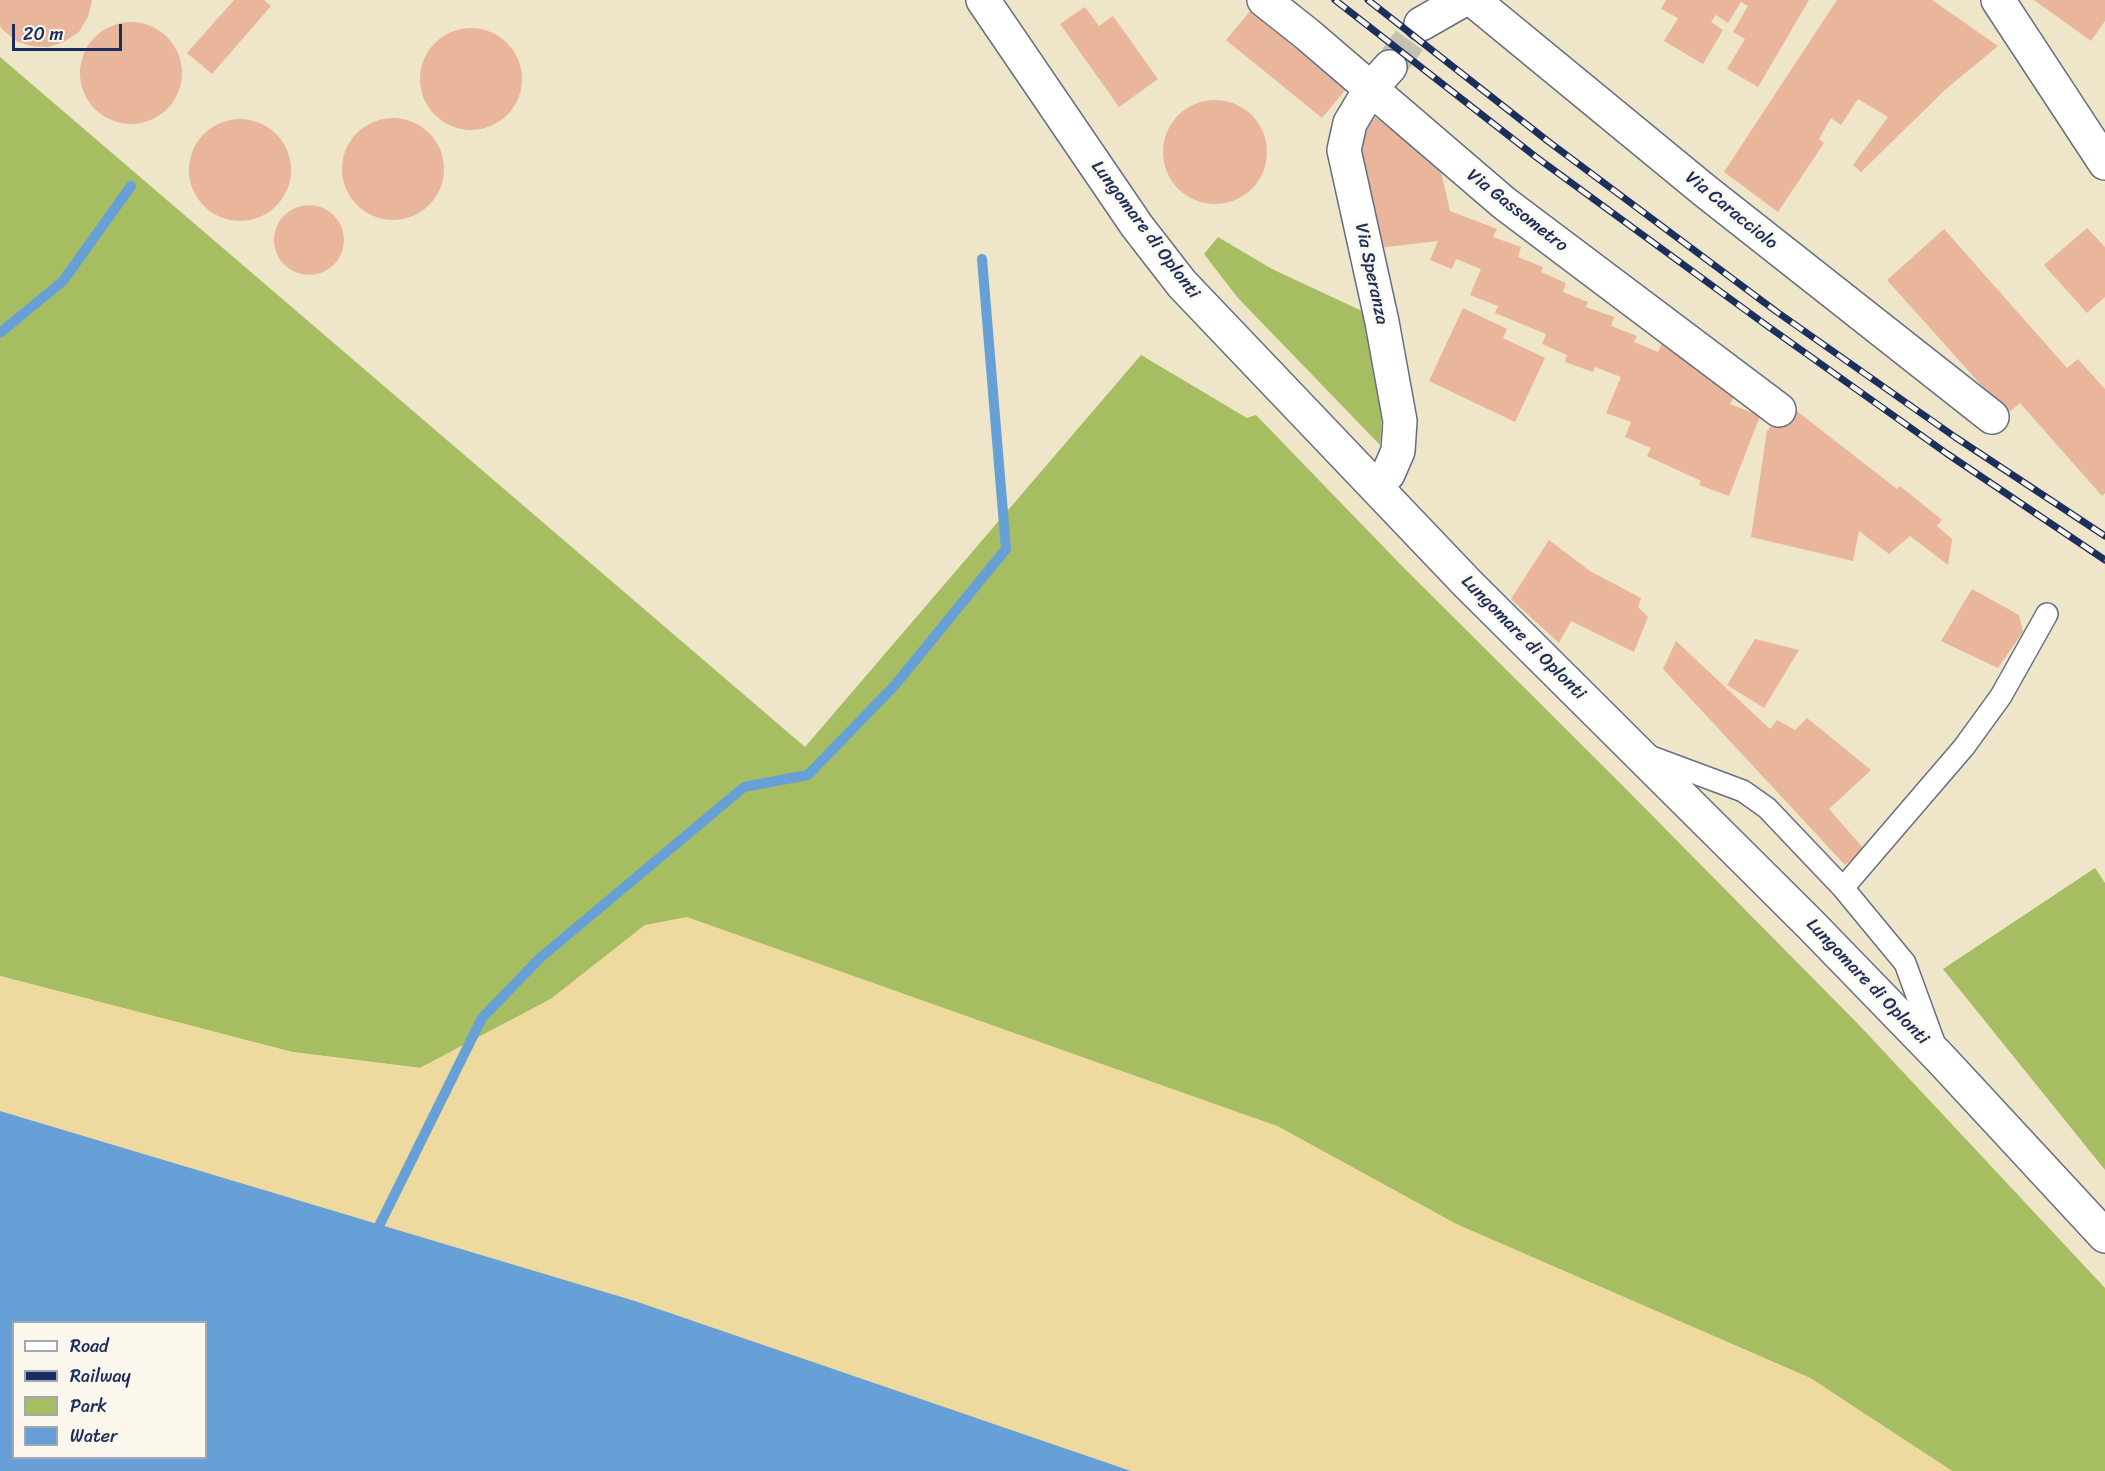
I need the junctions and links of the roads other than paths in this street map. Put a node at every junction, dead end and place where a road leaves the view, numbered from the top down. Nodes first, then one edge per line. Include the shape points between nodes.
1 (1264, 0) edge
2 (1463, 0) edge
3 (1473, 0) edge
4 (1998, 0) edge
5 (985, 1) edge
6 (1426, 12) tunnel mouth
7 (1381, 77) junction
8 (2105, 163) edge
9 (1779, 410) dead end
10 (1992, 417) dead end
11 (1375, 486) junction
12 (2047, 614) dead end
13 (1637, 751) junction
14 (1844, 888) junction
15 (1941, 1059) junction
16 (2105, 1236) edge

1 - 7 street, Via Gassometro
2 - 6 street
3 - 10 street, Via Caracciolo via 1704,190
4 - 8 street
5 - 11 street, Lungomare di Oplonti via 1137,226 1182,284
7 - 9 street, Via Gassometro via 1504,203
7 - 11 street, Via Speranza via 1350,123 1344,150 1400,421 1398,451 1388,474
11 - 13 street, Lungomare di Oplonti
12 - 14 lane via 2001,696 1970,738
13 - 14 lane via 1743,791 1767,808
13 - 15 street, Lungomare di Oplonti
14 - 15 lane via 1905,963
15 - 16 street, Lungomare di Oplonti

